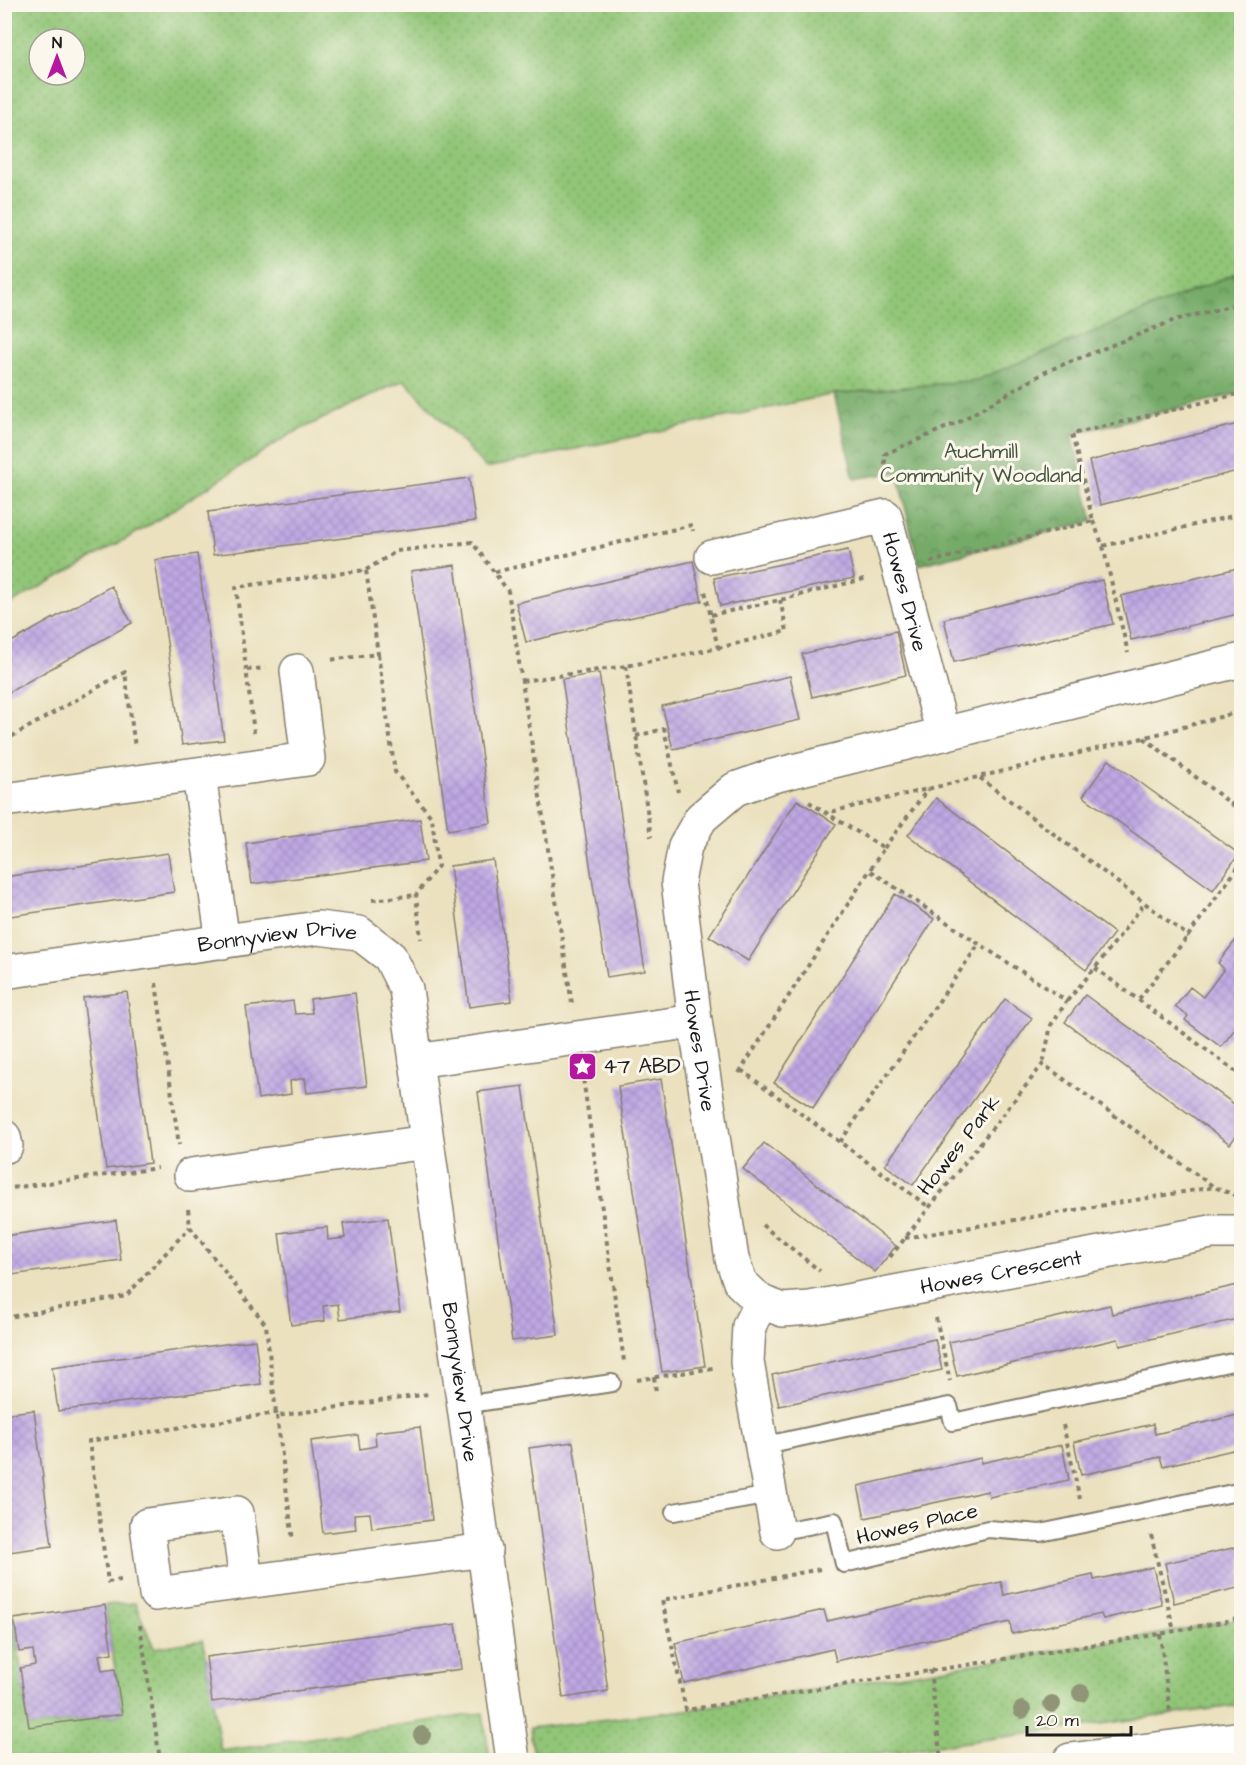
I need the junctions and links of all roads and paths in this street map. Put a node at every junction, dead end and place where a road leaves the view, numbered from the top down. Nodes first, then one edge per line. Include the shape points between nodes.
1 (1242, 303) edge
2 (1242, 393) edge
3 (1242, 514) edge
4 (885, 516) junction
5 (1093, 521) junction
6 (1103, 546) junction
7 (703, 558) junction
8 (366, 570) junction
9 (899, 570) junction
10 (495, 572) junction
11 (780, 600) junction
12 (711, 615) junction
13 (718, 648) junction
14 (378, 654) junction
15 (1242, 660) edge
16 (296, 666) junction
17 (626, 666) junction
18 (247, 670) junction
19 (522, 681) junction
20 (1135, 687) junction
21 (1242, 711) edge
22 (255, 735) dead end
23 (943, 735) junction
24 (636, 736) junction
25 (1143, 738) junction
26 (4, 741) edge
27 (136, 752) dead end
28 (199, 775) junction
29 (980, 777) junction
30 (928, 789) junction
31 (4, 800) edge
32 (1242, 812) edge
33 (701, 818) junction
34 (884, 848) junction
35 (1242, 862) edge
36 (870, 871) junction
37 (678, 882) junction
38 (1144, 903) junction
39 (1188, 936) junction
40 (223, 942) junction
41 (979, 944) junction
42 (422, 947) dead end
43 (1095, 968) junction
44 (4, 972) edge
45 (1139, 999) junction
46 (1067, 1001) junction
47 (695, 1021) junction
48 (577, 1038) junction
49 (416, 1061) junction
50 (1043, 1064) junction
51 (741, 1070) junction
52 (1242, 1076) edge
53 (710, 1116) junction
54 (427, 1142) junction
55 (840, 1142) junction
56 (158, 1168) dead end
57 (191, 1175) dead end
58 (1214, 1187) junction
59 (4, 1189) edge
60 (722, 1193) junction
61 (1242, 1198) edge
62 (929, 1208) junction
63 (190, 1227) dead end
64 (1242, 1232) edge
65 (905, 1238) junction
66 (928, 1285) junction
67 (855, 1300) junction
68 (762, 1302) junction
69 (4, 1318) edge
70 (1242, 1359) edge
71 (747, 1362) junction
72 (625, 1370) dead end
73 (654, 1377) junction
74 (619, 1383) joint
75 (656, 1392) dead end
76 (462, 1397) junction
77 (1058, 1399) junction
78 (949, 1406) junction
79 (277, 1416) junction
80 (761, 1446) junction
81 (1242, 1491) edge
82 (770, 1495) junction
83 (1145, 1511) junction
84 (674, 1512) dead end
85 (1085, 1524) junction
86 (777, 1532) joint
87 (485, 1550) junction
88 (844, 1564) junction
89 (297, 1574) junction
90 (246, 1581) junction
91 (146, 1595) junction
92 (1242, 1618) edge
93 (1174, 1631) junction
94 (1160, 1634) junction
95 (930, 1670) junction
96 (1242, 1738) edge
97 (1173, 1747) junction
98 (160, 1761) edge
99 (513, 1761) edge
100 (941, 1761) edge
101 (1070, 1761) edge

1 - 4 path via 1175,320 1047,371 959,422 885,454
2 - 5 path via 1072,434
3 - 6 path
4 - 7 street, Howes Drive
4 - 9 street, Howes Drive
5 - 6 path
5 - 9 path
6 - 20 path
7 - 10 path via 692,525
7 - 12 path
8 - 10 path via 397,551 472,542
8 - 14 path
8 - 18 path via 236,587
9 - 11 path
9 - 23 street, Howes Drive
10 - 19 path via 508,591
11 - 12 path
11 - 13 path via 788,631
12 - 13 path
13 - 17 path
14 - 16 path
14 - 42 path via 395,772 432,818 438,866 416,895
15 - 20 street, Howes Drive
16 - 18 path
16 - 28 street via 308,759
17 - 19 path
17 - 24 path
18 - 22 path
19 - 48 path
20 - 23 street, Howes Drive
21 - 25 path
23 - 33 street, Howes Drive via 769,777 735,789
24 - 33 path via 664,729 681,804
24 - 37 path via 654,857
25 - 29 path
25 - 32 path
26 - 27 path via 125,672
28 - 31 street
28 - 40 street
29 - 30 path
29 - 38 path
30 - 34 path
30 - 34 path via 826,813
33 - 37 street, Howes Drive via 685,846
34 - 36 path
35 - 39 path
36 - 41 path
36 - 51 path
37 - 47 street, Howes Drive
38 - 39 path
38 - 43 path
39 - 45 path
40 - 44 street, Bonnyview Drive
40 - 49 street, Bonnyview Drive via 318,928 360,933 390,957 406,989
41 - 46 path
41 - 55 path
43 - 45 path
43 - 46 path
45 - 52 path
46 - 50 path via 1051,1025
47 - 48 street
47 - 53 street, Howes Drive
48 - 49 street
48 - 72 path
49 - 54 street, Bonnyview Drive
50 - 58 path
50 - 62 path, Howes Park
51 - 53 path
51 - 55 path
53 - 60 street, Howes Drive
54 - 57 street
54 - 76 street, Bonnyview Drive
55 - 62 path
56 - 59 path
58 - 61 path
58 - 65 path
60 - 67 path
60 - 68 street, Howes Drive via 736,1271 741,1282
62 - 65 path, Howes Park
63 - 69 path via 126,1296
64 - 66 street, Howes Crescent via 1211,1232
65 - 67 path, Howes Park
66 - 67 street, Howes Crescent
66 - 78 path via 954,1400
67 - 68 street, Howes Crescent via 783,1310
68 - 71 street via 749,1326
70 - 77 lane
71 - 73 path
71 - 80 street
73 - 74 path
73 - 75 path
74 - 76 lane
76 - 79 path
76 - 87 street, Bonnyview Drive
77 - 78 lane via 953,1422
77 - 85 path
78 - 80 lane
79 - 89 path
79 - 91 path via 276,1413 89,1440 108,1582 133,1578
80 - 82 street
81 - 83 lane, Howes Place
82 - 84 lane
82 - 86 street
83 - 85 lane, Howes Place
83 - 93 path
85 - 88 lane, Howes Place via 1040,1533 988,1529
86 - 88 lane, Howes Place via 834,1521
87 - 89 street
87 - 99 street, Bonnyview Drive
88 - 95 path via 662,1600 686,1710
89 - 90 street
90 - 91 street
90 - 91 street via 237,1513 147,1525
91 - 98 path
92 - 93 path
93 - 94 path
94 - 95 path
94 - 97 path
95 - 100 path
96 - 97 street
97 - 101 street

